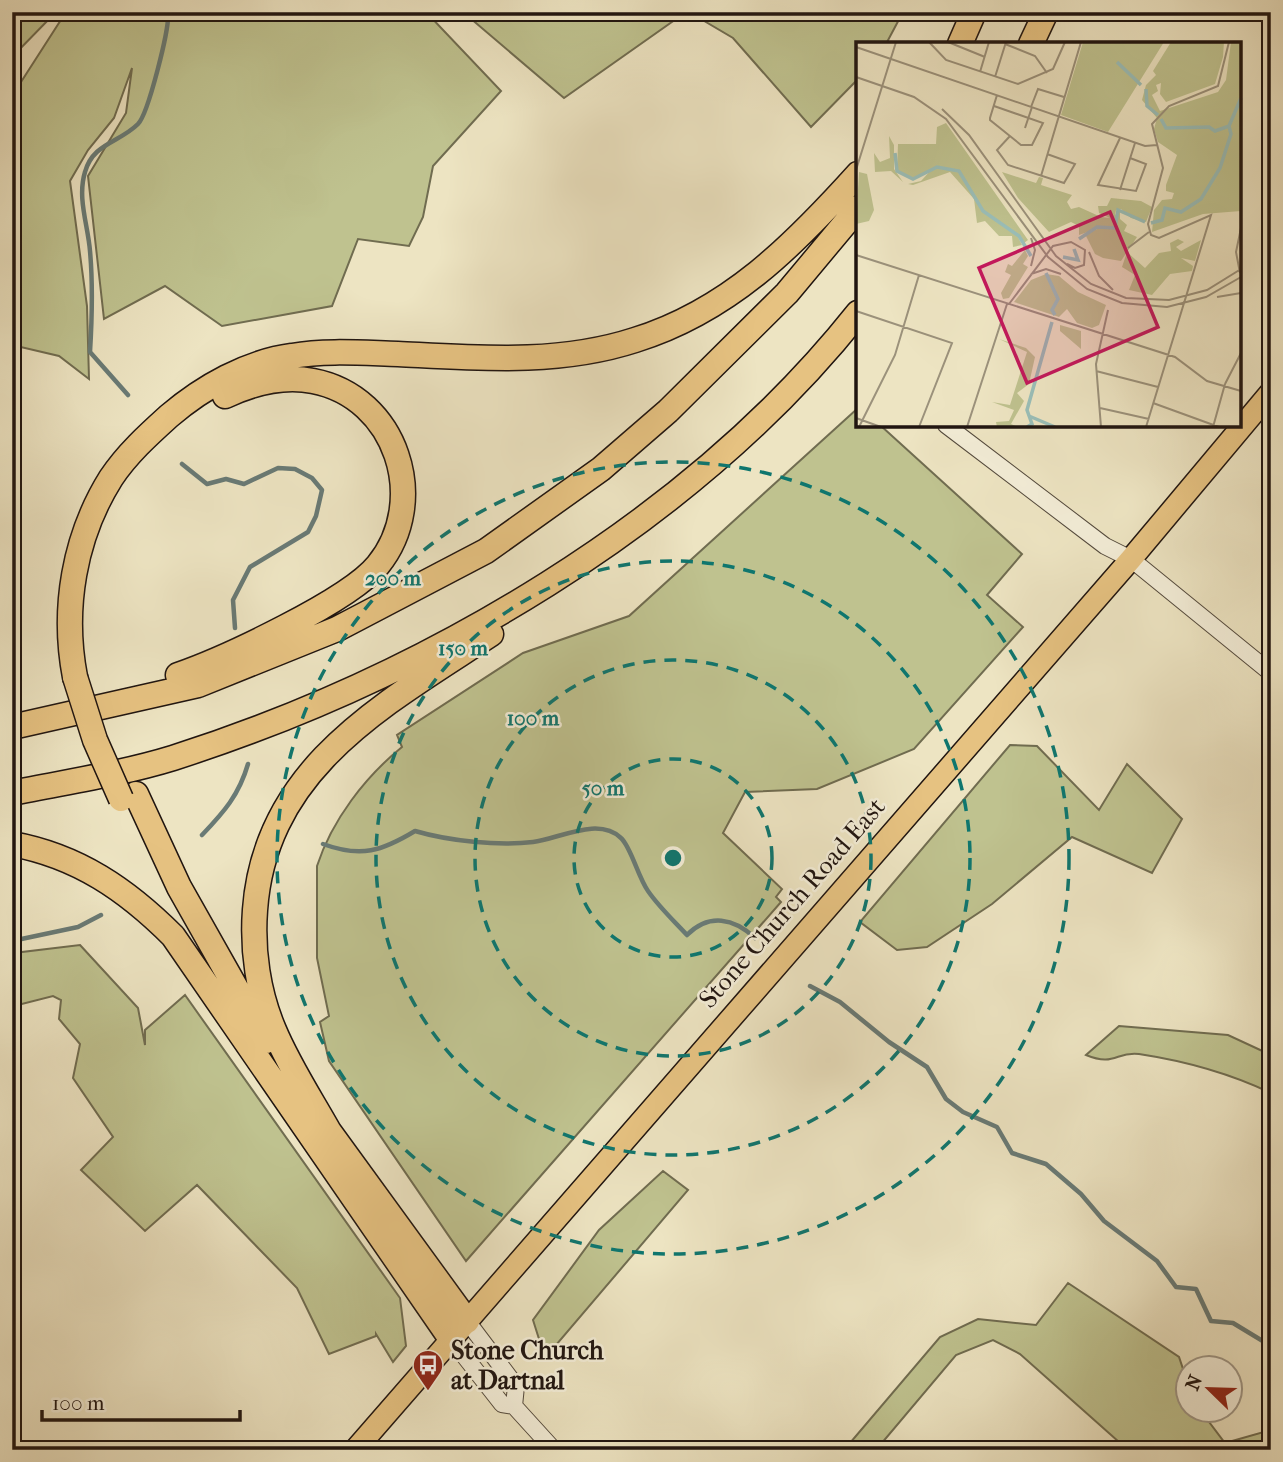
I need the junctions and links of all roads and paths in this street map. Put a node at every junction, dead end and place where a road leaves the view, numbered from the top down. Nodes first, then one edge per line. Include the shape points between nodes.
1 (974, 12) edge
2 (1046, 12) edge
3 (961, 42) edge
4 (1032, 42) edge
5 (856, 176) edge
6 (856, 210) edge
7 (856, 315) edge
8 (1271, 392) edge
9 (949, 427) edge
10 (1131, 559) junction
11 (555, 580) junction
12 (1271, 673) edge
13 (83, 676) junction
14 (60, 718) junction
15 (12, 727) edge
16 (12, 793) edge
17 (129, 797) junction
18 (12, 844) edge
19 (235, 1022) junction
20 (330, 1133) junction
21 (459, 1330) junction
22 (514, 1406) junction
23 (355, 1450) edge
24 (554, 1450) edge

1 - 3 highway
2 - 4 highway
5 - 13 highway via 802,236 729,296 695,316 635,340 562,356 520,358 291,356 248,368 188,400 117,468 87,523 70,600 69,642
6 - 14 highway via 787,293 668,411 601,469 486,551 337,629 198,685
7 - 11 highway via 784,395 719,454 634,526
8 - 10 main road, Stone Church Road East
9 - 10 street via 1105,546
10 - 12 street
10 - 21 main road, Stone Church Road East
11 - 16 highway via 460,634 307,708 171,759
11 - 20 highway via 531,608 423,676 339,741 300,784 275,827 256,900 258,975 274,1030
13 - 14 highway via 84,614 93,551 125,486 150,452 220,398 278,380 332,386 373,414 398,454 404,505 390,548 365,579 271,633 194,669
13 - 17 highway via 111,736
14 - 15 highway
17 - 19 highway via 159,881
17 - 20 highway via 292,1083
18 - 19 highway via 60,856 98,874 145,908 173,936
19 - 21 highway
20 - 21 highway
21 - 22 street via 502,1404
21 - 22 street via 516,1386
21 - 23 main road, Stone Church Road East
22 - 24 street

